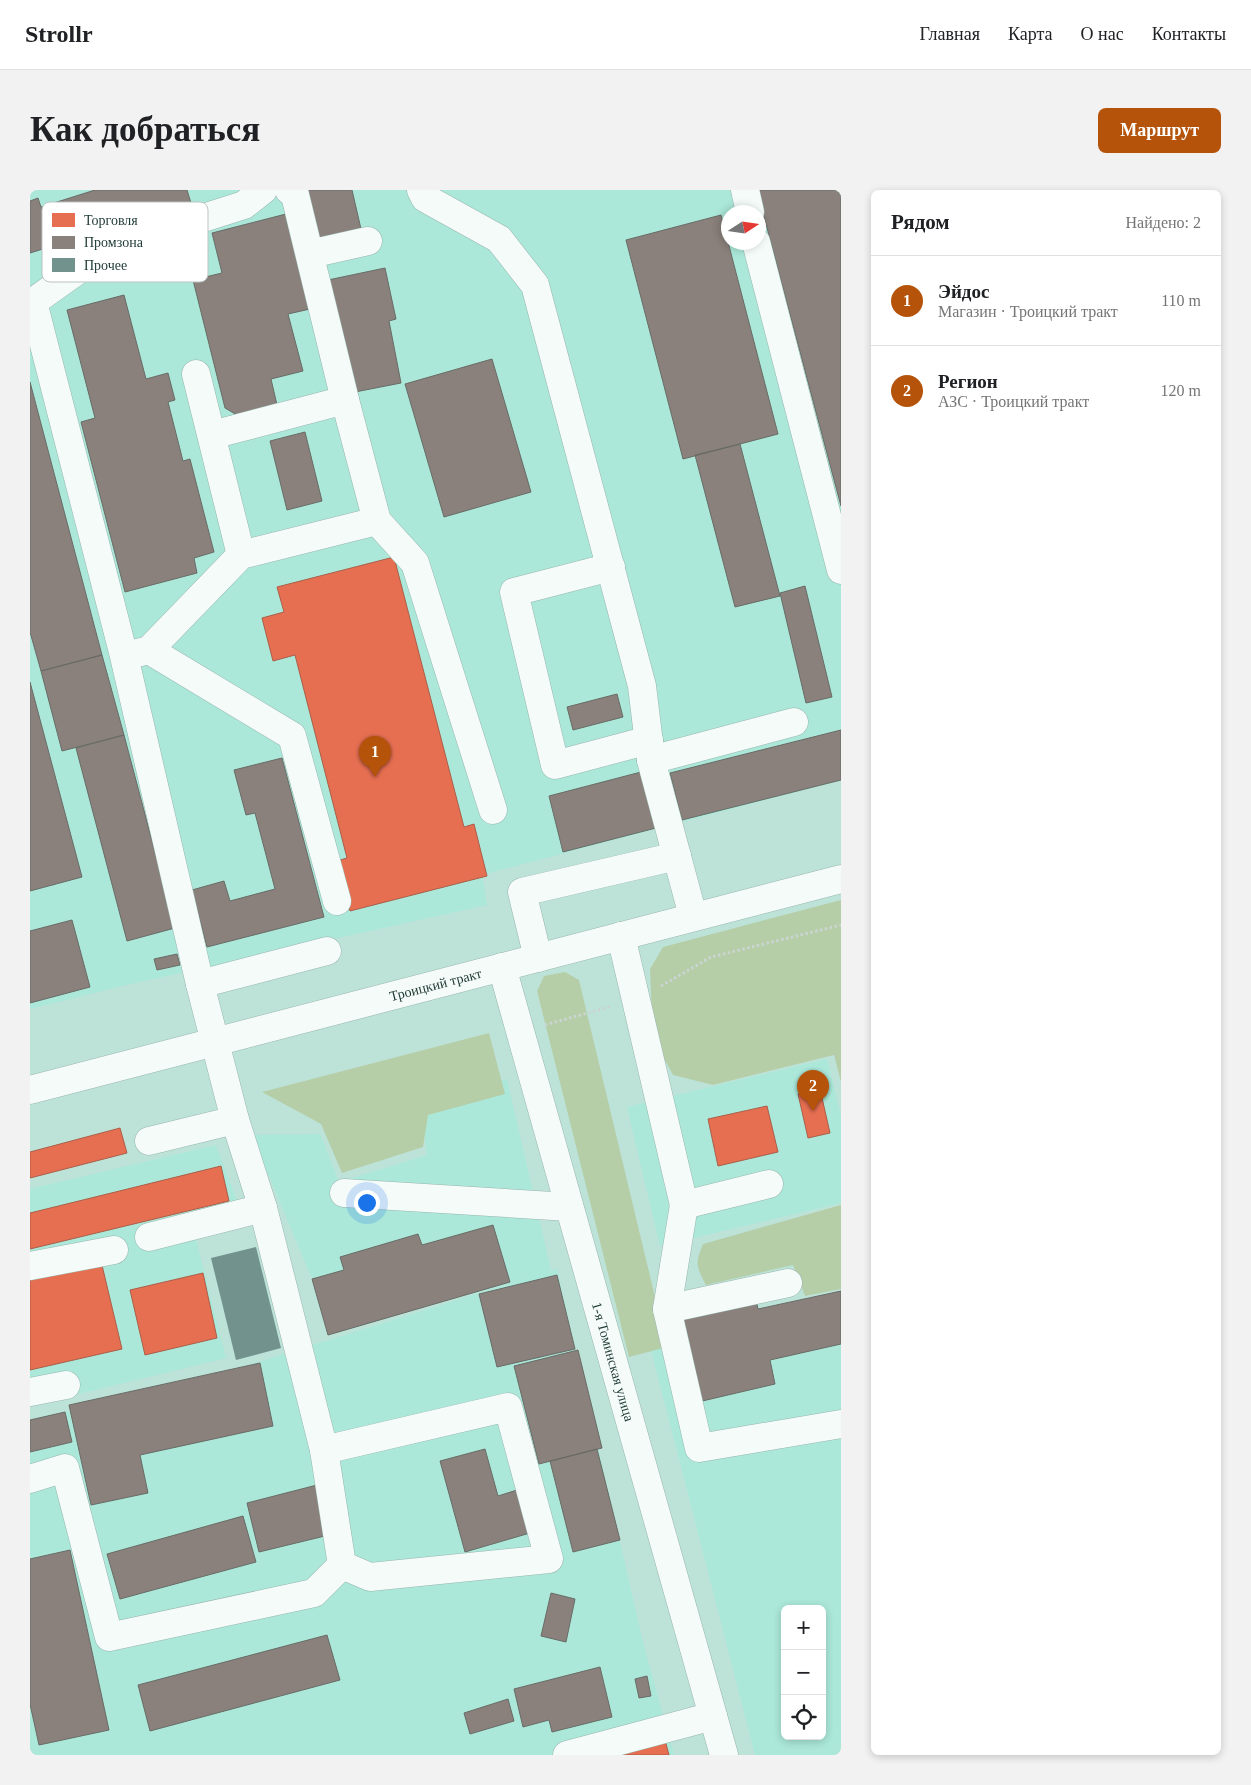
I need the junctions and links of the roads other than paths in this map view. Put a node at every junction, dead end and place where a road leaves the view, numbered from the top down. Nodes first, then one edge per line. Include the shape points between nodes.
1 (263, 190) edge
2 (289, 190) edge
3 (421, 190) edge
4 (745, 190) edge
5 (748, 205) edge
6 (208, 216) edge
7 (368, 241) dead end
8 (758, 250) edge
9 (310, 254) junction
10 (60, 282) edge
11 (32, 302) edge
12 (196, 374) dead end
13 (345, 400) junction
14 (212, 435) junction
15 (377, 521) junction
16 (241, 555) junction
17 (610, 567) junction
18 (841, 570) edge
19 (137, 653) junction
20 (794, 722) dead end
21 (650, 750) junction
22 (493, 810) dead end
23 (677, 856) junction
24 (841, 879) edge
25 (337, 901) dead end
26 (693, 916) junction
27 (622, 936) junction
28 (327, 951) dead end
29 (538, 958) junction
30 (502, 967) junction
31 (200, 984) junction
32 (215, 1041) junction
33 (30, 1090) edge
34 (235, 1120) junction
35 (149, 1141) dead end
36 (769, 1184) dead end
37 (344, 1193) dead end
38 (684, 1205) junction
39 (569, 1207) junction
40 (263, 1208) junction
41 (149, 1236) dead end
42 (114, 1250) dead end
43 (30, 1266) edge
44 (788, 1283) dead end
45 (667, 1309) junction
46 (66, 1385) dead end
47 (30, 1392) edge
48 (841, 1424) edge
49 (324, 1450) junction
50 (30, 1478) edge
51 (342, 1565) junction
52 (713, 1716) junction
53 (567, 1755) edge
54 (724, 1755) edge

1 - 6 main road via 244,205
2 - 9 main road via 296,195
3 - 17 main road via 425,198 500,239 535,285
4 - 5 main road
7 - 9 main road
8 - 18 main road
9 - 13 main road
10 - 11 main road
11 - 19 main road
12 - 14 main road
13 - 14 main road
13 - 15 main road
14 - 16 main road
15 - 16 main road
15 - 22 main road via 415,562
16 - 19 main road
17 - 21 main road via 642,686
17 - 21 main road via 514,592 555,765
19 - 25 main road via 292,736
19 - 31 main road
20 - 21 main road
21 - 23 main road
23 - 26 main road
23 - 29 main road via 522,892
24 - 26 main road, Троицкий тракт
26 - 27 main road, Троицкий тракт
27 - 29 main road, Троицкий тракт
27 - 38 main road
28 - 31 main road
29 - 30 main road, Троицкий тракт
30 - 32 main road, Троицкий тракт
30 - 39 main road, 1-я Томинская улица
31 - 32 main road
32 - 33 main road, Троицкий тракт
32 - 34 main road
34 - 35 main road
34 - 40 main road
36 - 38 main road
37 - 39 main road
38 - 45 main road
39 - 52 main road, 1-я Томинская улица
40 - 41 main road
40 - 49 main road
42 - 43 main road
44 - 45 main road
45 - 48 main road via 700,1448
46 - 47 main road
49 - 51 main road
49 - 51 main road via 508,1407 549,1558 370,1577
50 - 51 main road via 65,1468 110,1637 314,1593
52 - 53 main road
52 - 54 main road, 1-я Томинская улица

